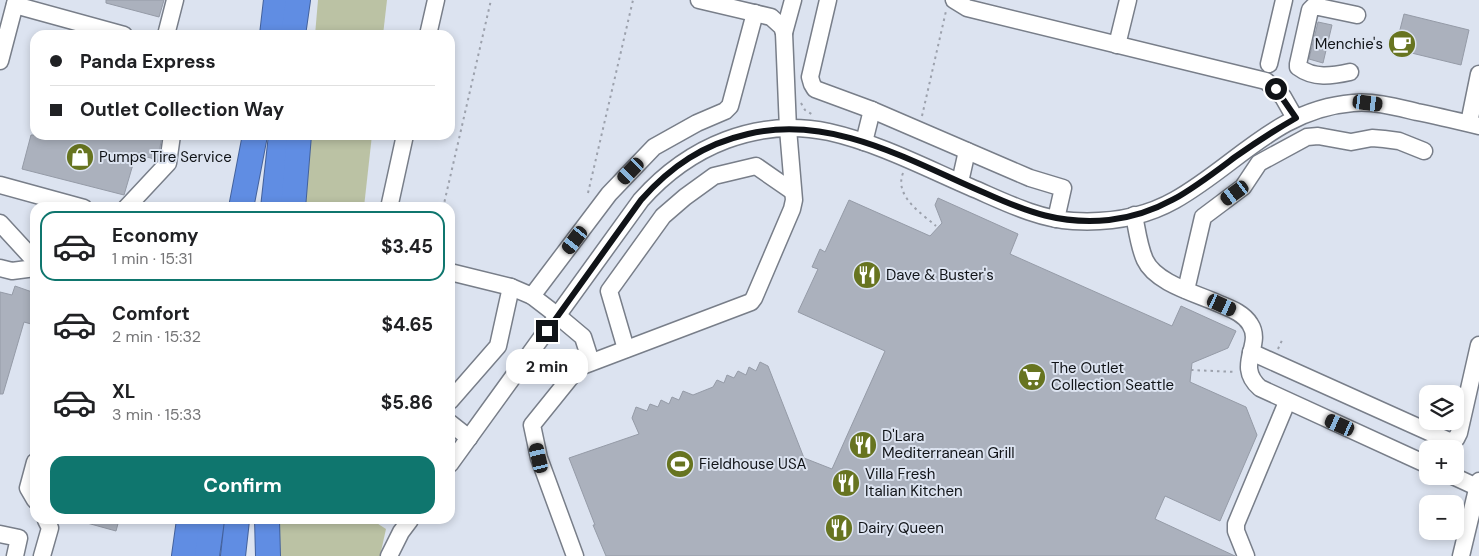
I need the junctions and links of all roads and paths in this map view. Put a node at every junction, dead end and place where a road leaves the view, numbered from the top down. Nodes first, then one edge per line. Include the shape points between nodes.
1 (175, 0) edge
2 (276, 0) edge
3 (298, 0) edge
4 (309, 0) edge
5 (436, 0) edge
6 (491, 0) edge
7 (633, 0) edge
8 (699, 0) edge
9 (793, 0) edge
10 (828, 0) edge
11 (954, 0) edge
12 (1128, 0) edge
13 (1284, 0) edge
14 (15, 3) edge
15 (755, 13) junction
16 (1357, 15) dead end
17 (107, 30) edge
18 (167, 30) edge
19 (273, 30) edge
20 (294, 30) edge
21 (306, 30) edge
22 (429, 30) edge
23 (784, 33) junction
24 (1117, 45) junction
25 (0, 61) edge
26 (1269, 64) dead end
27 (1350, 72) dead end
28 (1479, 74) edge
29 (872, 110) junction
30 (1296, 118) junction
31 (1474, 125) edge
32 (788, 128) junction
33 (171, 140) edge
34 (254, 140) edge
35 (259, 140) edge
36 (281, 140) edge
37 (299, 140) edge
38 (404, 140) edge
39 (864, 142) junction
40 (967, 151) junction
41 (1424, 151) dead end
42 (1218, 170) junction
43 (620, 182) junction
44 (960, 182) junction
45 (0, 185) edge
46 (792, 191) junction
47 (588, 193) dead end
48 (1235, 193) junction
49 (641, 200) junction
50 (62, 202) edge
51 (132, 202) edge
52 (242, 202) edge
53 (252, 202) edge
54 (274, 202) edge
55 (293, 202) edge
56 (390, 202) edge
57 (444, 202) edge
58 (1134, 215) junction
59 (1056, 219) junction
60 (0, 223) edge
61 (30, 256) edge
62 (0, 268) edge
63 (30, 269) edge
64 (455, 273) edge
65 (511, 287) junction
66 (1186, 290) junction
67 (532, 296) junction
68 (558, 316) junction
69 (1283, 338) dead end
70 (1479, 345) edge
71 (626, 349) junction
72 (1251, 352) junction
73 (1275, 356) dead end
74 (591, 362) junction
75 (1249, 369) junction
76 (1191, 370) dead end
77 (455, 394) edge
78 (1287, 402) junction
79 (455, 427) edge
80 (470, 438) junction
81 (455, 458) edge
82 (1419, 461) edge
83 (1464, 480) edge
84 (1478, 486) edge
85 (48, 524) edge
86 (189, 524) edge
87 (211, 524) edge
88 (237, 524) edge
89 (267, 524) edge
90 (407, 524) edge
91 (0, 534) edge
92 (15, 556) edge
93 (42, 556) edge
94 (184, 556) edge
95 (207, 556) edge
96 (233, 556) edge
97 (268, 556) edge
98 (389, 556) edge
99 (575, 556) edge
100 (1246, 556) edge
101 (1462, 556) edge

1 - 18 street
2 - 19 highway
3 - 20 highway
4 - 21 highway
5 - 22 street
6 - 57 path
7 - 47 path
8 - 15 street
9 - 23 street
10 - 29 street via 810,81 817,90
11 - 24 street via 967,8
12 - 24 street
13 - 26 street
14 - 17 street
14 - 25 street
15 - 23 street via 777,21
15 - 43 street via 730,106 654,147
16 - 27 street via 1314,6 1310,10 1298,64 1302,70 1322,76
23 - 32 street
24 - 30 street via 1266,81 1283,97
28 - 31 street
29 - 39 street
29 - 40 street
30 - 31 street via 1340,104 1368,103
30 - 42 street
32 - 39 street via 829,132
32 - 46 street
32 - 49 street via 759,131 716,143 674,168
33 - 51 street via 168,163
34 - 52 highway
35 - 53 highway
36 - 54 highway
37 - 55 highway
38 - 56 street
39 - 44 street
40 - 44 street
40 - 59 street via 1030,178 1063,188
41 - 48 street via 1384,139 1351,142 1307,137 1260,163
42 - 48 street
42 - 58 street via 1174,201
43 - 49 street
43 - 67 street
44 - 59 street via 1030,212
45 - 50 street
46 - 71 street via 792,209 752,300
46 - 71 street via 756,166 714,176 663,216 609,291
48 - 66 street via 1203,216
49 - 68 street
58 - 59 street via 1108,220
58 - 66 street via 1144,259 1149,267 1157,276
60 - 61 street
62 - 63 street via 12,271
64 - 65 street
65 - 67 street
65 - 77 street via 498,346
66 - 72 street via 1234,310 1245,318 1253,331
67 - 68 street
68 - 74 street via 582,337
68 - 80 street
69 - 73 path
70 - 72 street via 1459,433 1456,439 1449,441
71 - 74 street
72 - 75 street
74 - 99 street via 574,372 532,425 539,458
75 - 76 path via 1244,372
75 - 78 street via 1252,380 1260,388
78 - 82 street
78 - 100 street via 1236,524
79 - 80 street
80 - 81 street
83 - 84 street
84 - 101 street
85 - 93 street via 50,528
86 - 94 highway
87 - 95 highway
88 - 96 highway
89 - 97 highway
90 - 98 street
91 - 92 street via 19,538

